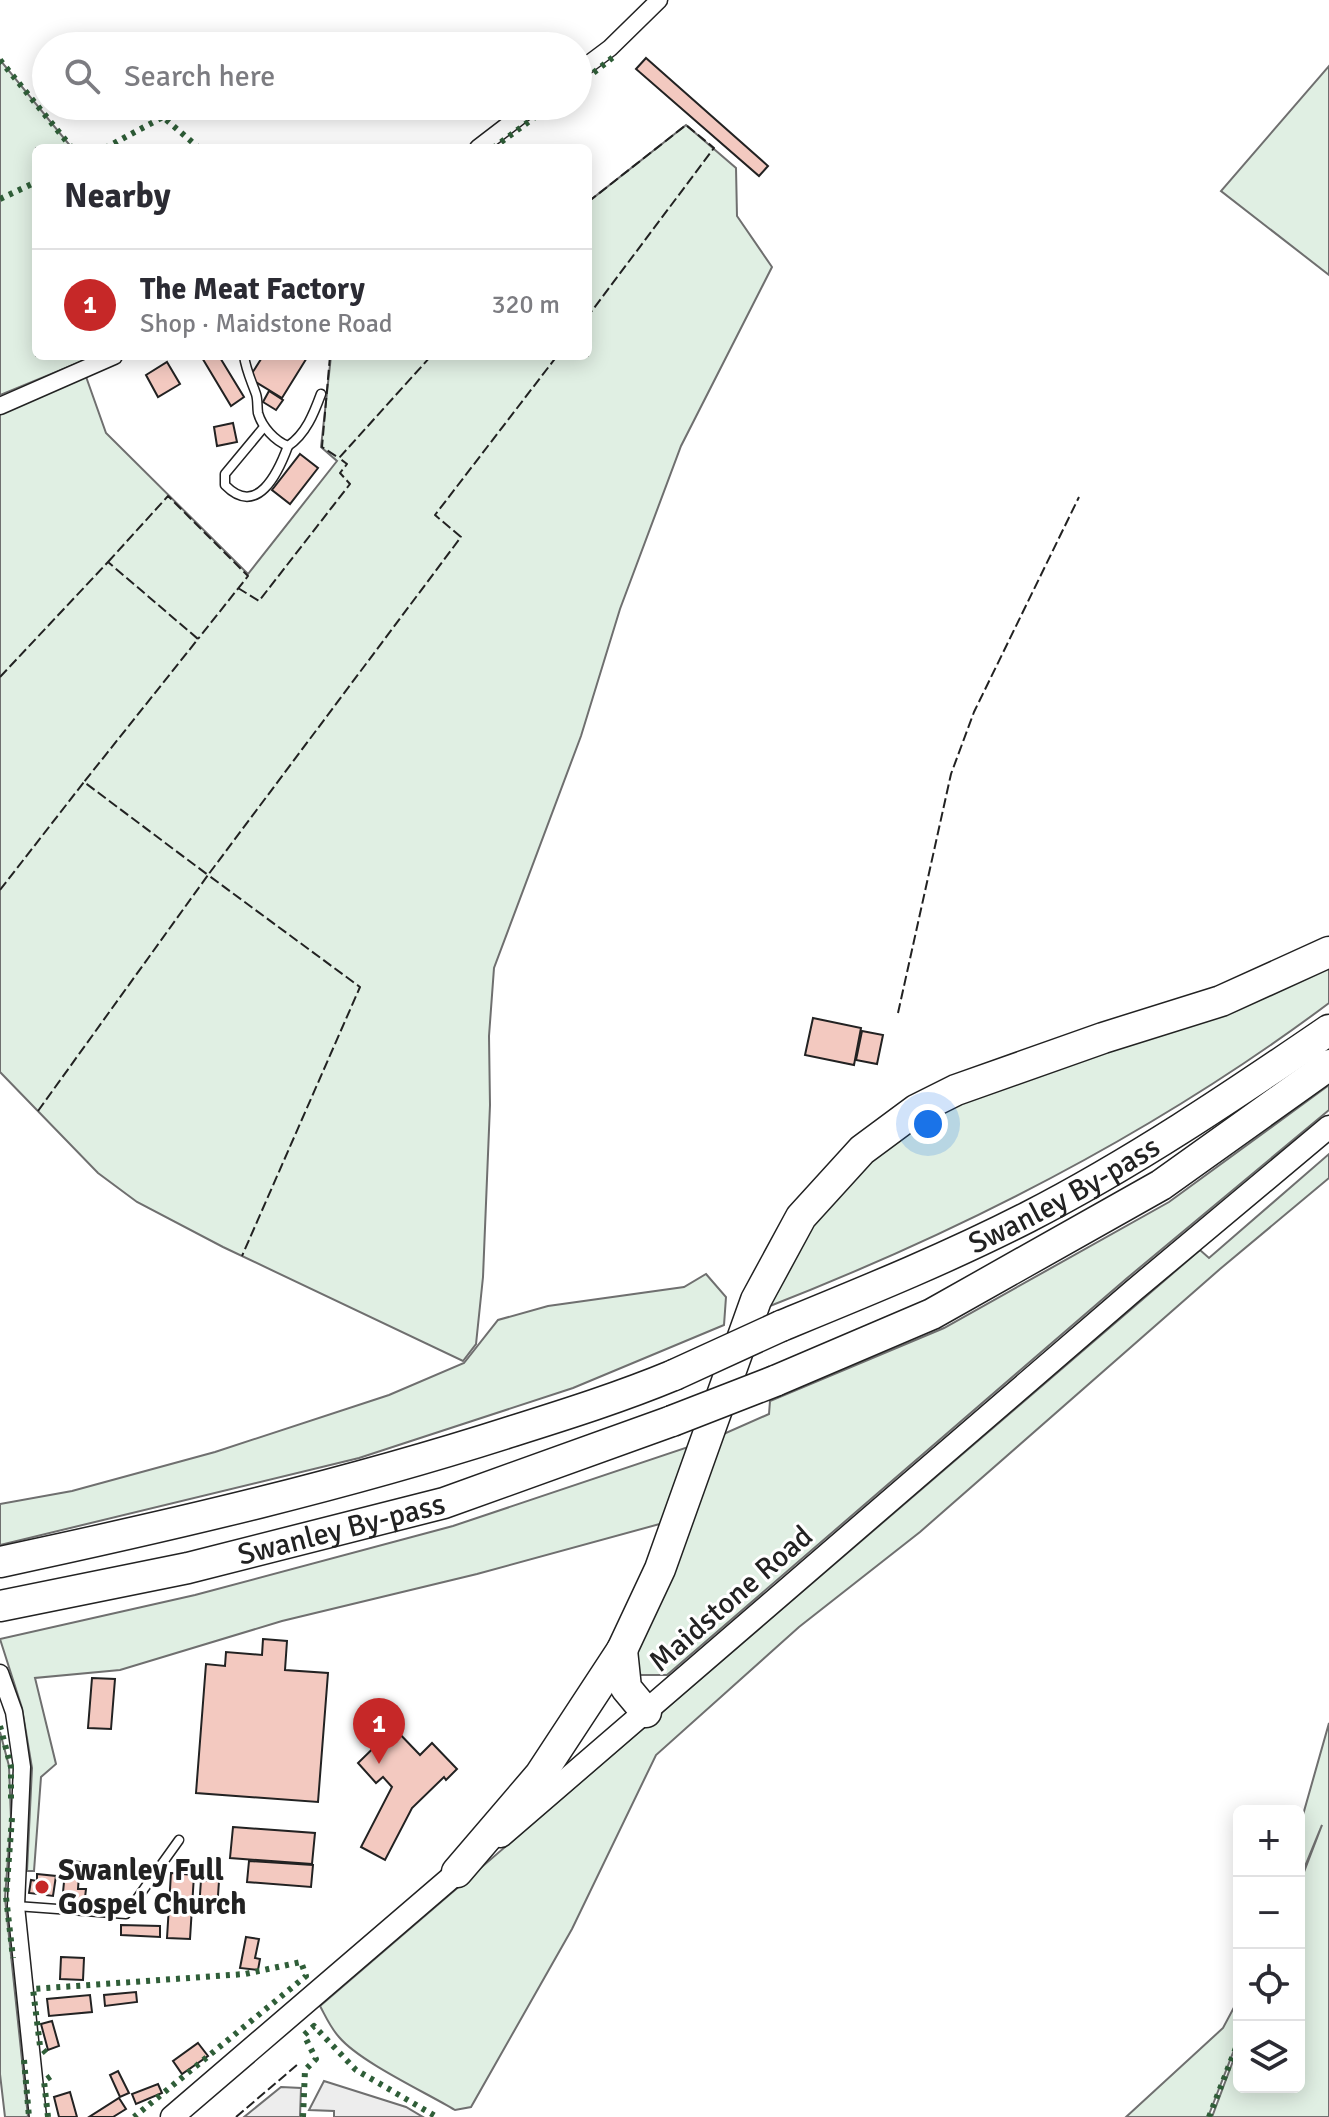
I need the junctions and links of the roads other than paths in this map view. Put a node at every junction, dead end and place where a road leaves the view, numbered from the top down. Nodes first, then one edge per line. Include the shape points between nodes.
1 (659, 0) edge
2 (592, 62) edge
3 (515, 120) edge
4 (483, 144) edge
5 (105, 360) edge
6 (245, 360) edge
7 (321, 394) dead end
8 (0, 406) edge
9 (264, 427) junction
10 (288, 446) junction
11 (1329, 952) edge
12 (1329, 1030) edge
13 (1329, 1065) edge
14 (1329, 1127) edge
15 (0, 1562) edge
16 (0, 1606) edge
17 (622, 1650) junction
18 (0, 1673) edge
19 (646, 1712) junction
20 (179, 1840) dead end
21 (457, 1872) junction
22 (16, 1906) junction
23 (38, 2117) edge
24 (172, 2117) edge

1 - 2 street
3 - 4 street
5 - 8 street
6 - 9 lane
7 - 10 lane via 306,427
9 - 10 lane
9 - 10 lane via 225,474 225,485 233,493 257,495
11 - 17 highway via 1221,1001 956,1090 916,1110 862,1150 801,1217 756,1300 660,1569
12 - 15 highway, Swanley By-pass, bridge via 1166,1139 1028,1217 624,1396 413,1464
13 - 16 highway, Swanley By-pass, bridge via 1161,1185 932,1314 775,1381 444,1503 188,1568
14 - 19 main road, Maidstone Road
17 - 19 highway via 626,1688
17 - 21 highway via 540,1775
18 - 22 street via 14,1712 22,1767
19 - 21 main road, Maidstone Road
20 - 22 lane via 126,1914
21 - 24 main road, Maidstone Road
22 - 23 street

